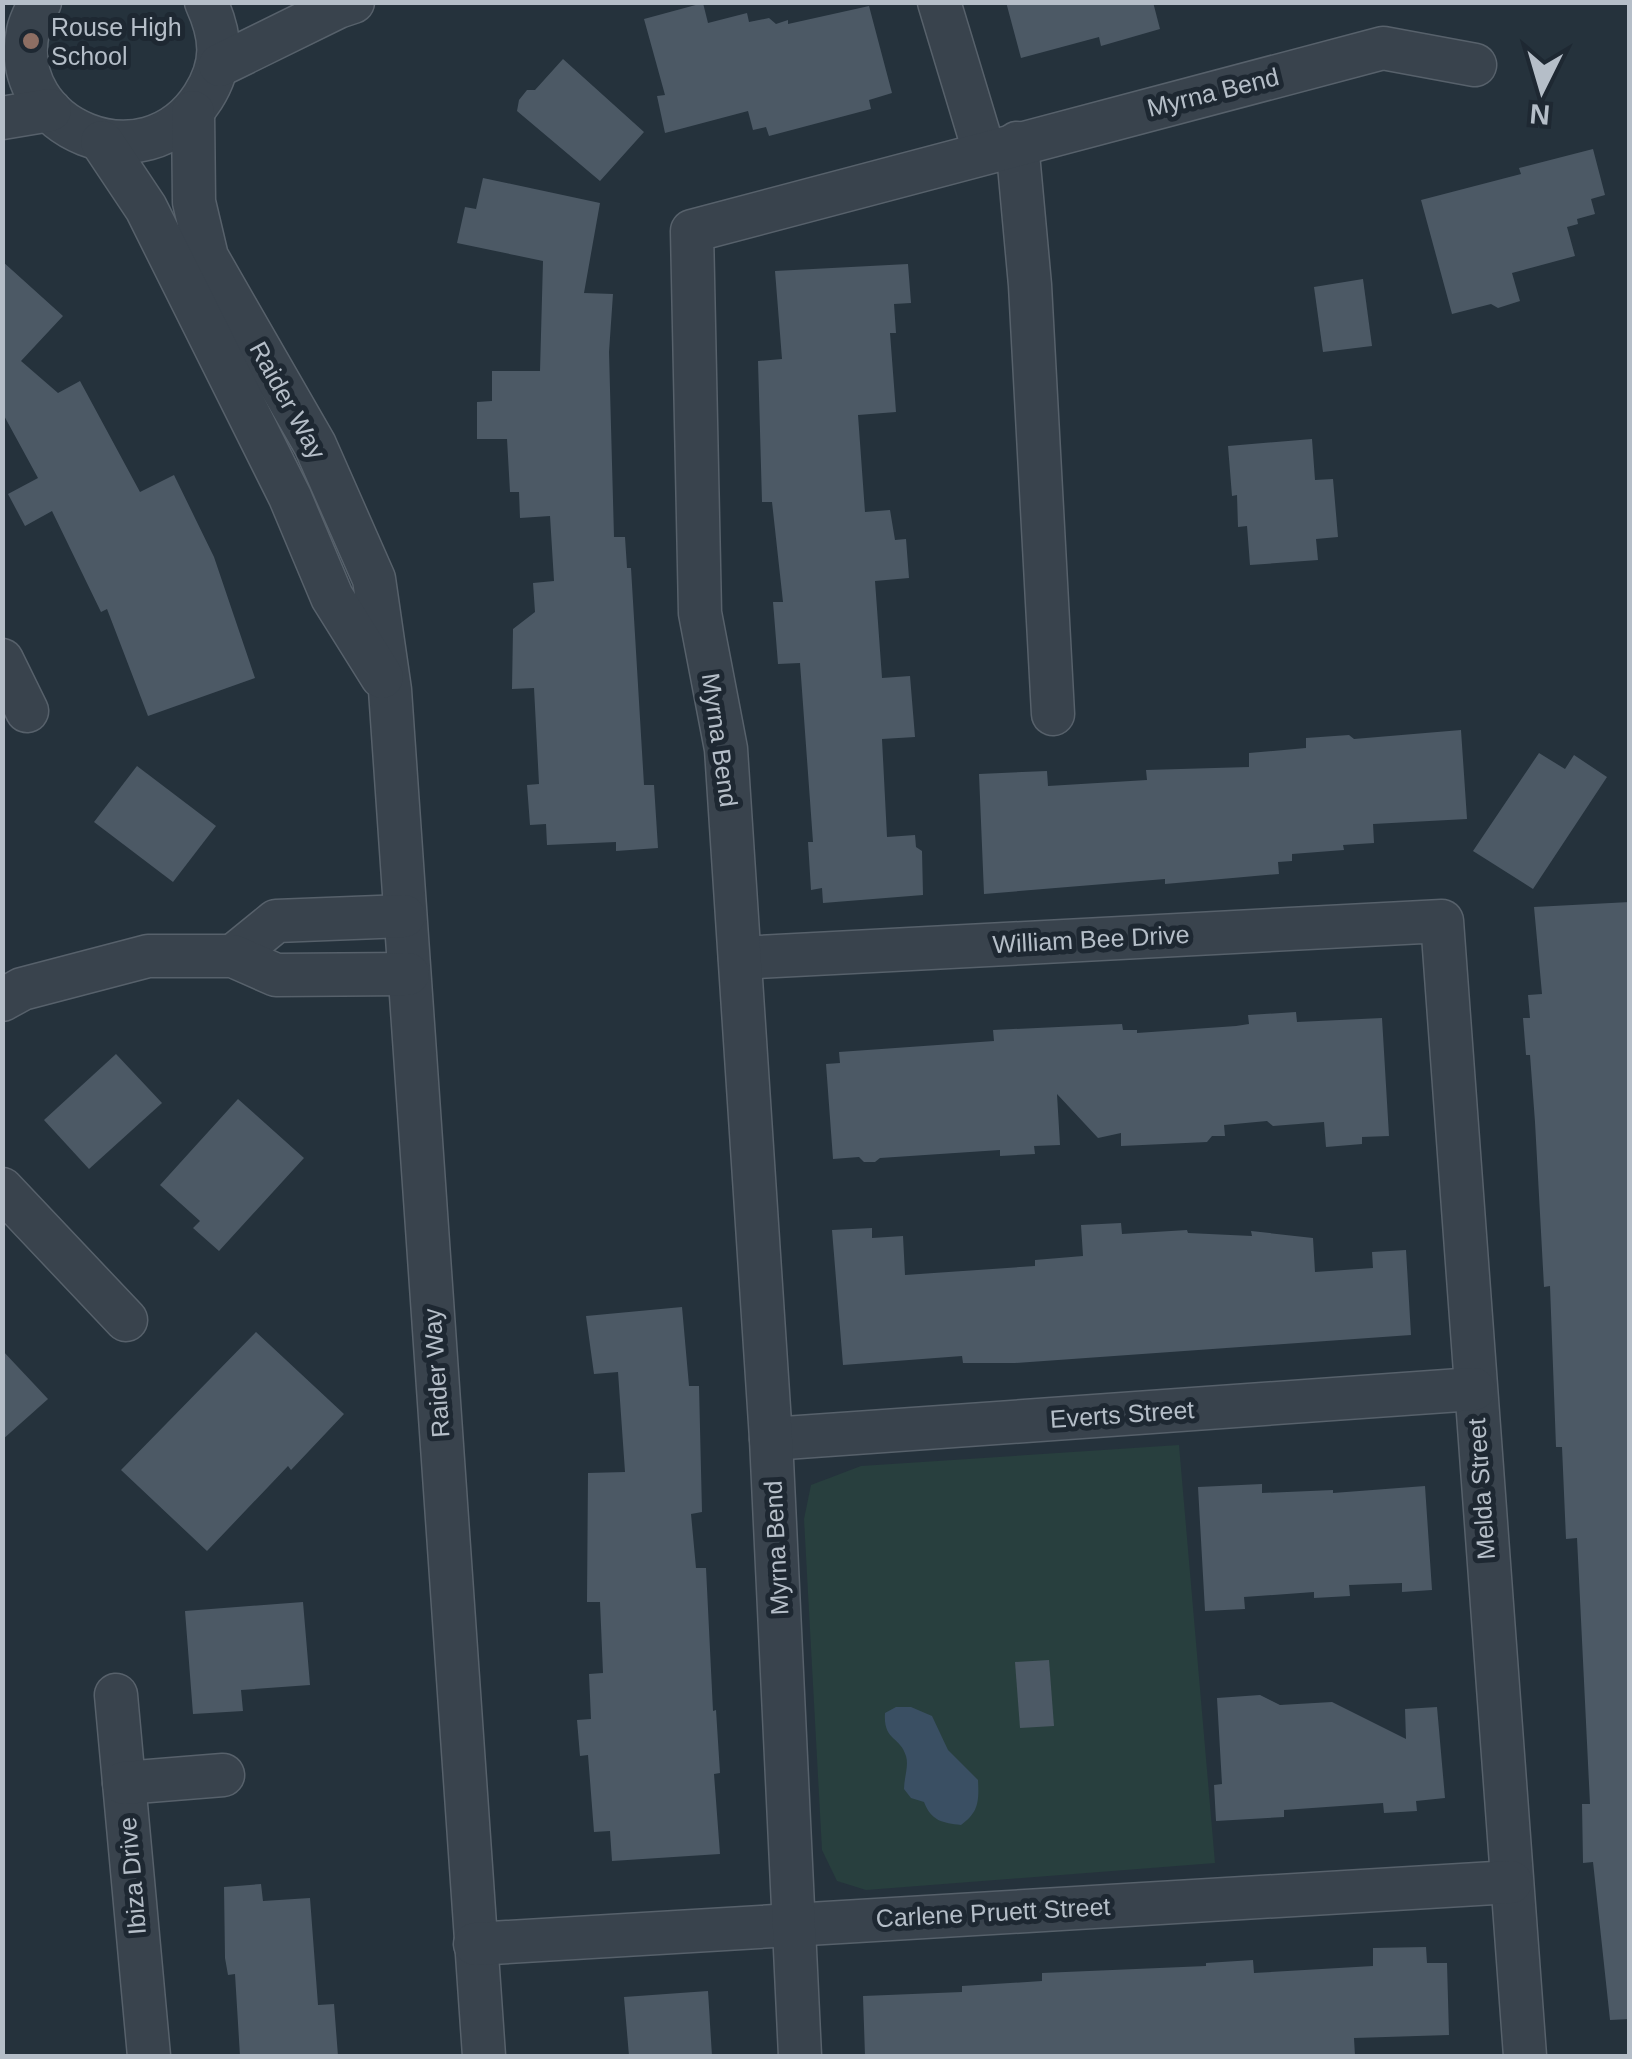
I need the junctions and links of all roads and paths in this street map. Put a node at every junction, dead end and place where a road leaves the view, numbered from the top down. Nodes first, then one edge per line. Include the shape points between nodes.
1 (206, 2) edge
2 (353, 2) edge
3 (939, 2) edge
4 (24, 26) edge
5 (220, 65) junction
6 (1476, 65) dead end
7 (50, 110) junction
8 (193, 112) junction
9 (2, 118) edge
10 (102, 142) junction
11 (1001, 147) junction
12 (2, 660) edge
13 (390, 690) junction
14 (27, 710) dead end
15 (1053, 714) dead end
16 (404, 916) junction
17 (1442, 920) joint
18 (232, 956) junction
19 (740, 958) junction
20 (408, 974) junction
21 (2, 1000) edge
22 (2, 1189) edge
23 (126, 1320) dead end
24 (1474, 1389) junction
25 (771, 1439) junction
26 (116, 1695) dead end
27 (222, 1775) dead end
28 (124, 1783) junction
29 (1511, 1882) junction
30 (795, 1924) junction
31 (476, 1944) junction
32 (148, 2056) edge
33 (484, 2056) edge
34 (800, 2056) edge
35 (1524, 2056) edge

1 - 5 street
2 - 5 street
3 - 11 street
4 - 7 street via 34,84
5 - 8 street
6 - 11 street, Myrna Bend via 1383,48
7 - 9 street
7 - 10 street
8 - 10 street via 168,131 136,142
8 - 13 street, Raider Way via 194,202 207,257 315,445 374,579
10 - 13 street, Raider Way via 146,208 290,496 332,597
11 - 15 street via 1030,285
11 - 19 street, Myrna Bend via 692,231 700,613 726,749
12 - 14 street
13 - 16 street, Raider Way
16 - 18 street via 276,920
16 - 20 street, Raider Way
17 - 19 street, William Bee Drive
17 - 24 street, Melda Street
18 - 20 street via 276,975
18 - 21 street via 148,956
19 - 25 street, Myrna Bend
20 - 31 street, Raider Way
22 - 23 street
24 - 25 street, Everts Street
24 - 29 street, Melda Street
25 - 30 street, Myrna Bend
26 - 28 street, Ibiza Drive
27 - 28 street
28 - 32 street, Ibiza Drive
29 - 30 street, Carlene Pruett Street
29 - 35 street, Melda Street
30 - 31 street, Carlene Pruett Street
30 - 34 street, Myrna Bend
31 - 33 street, Raider Way

